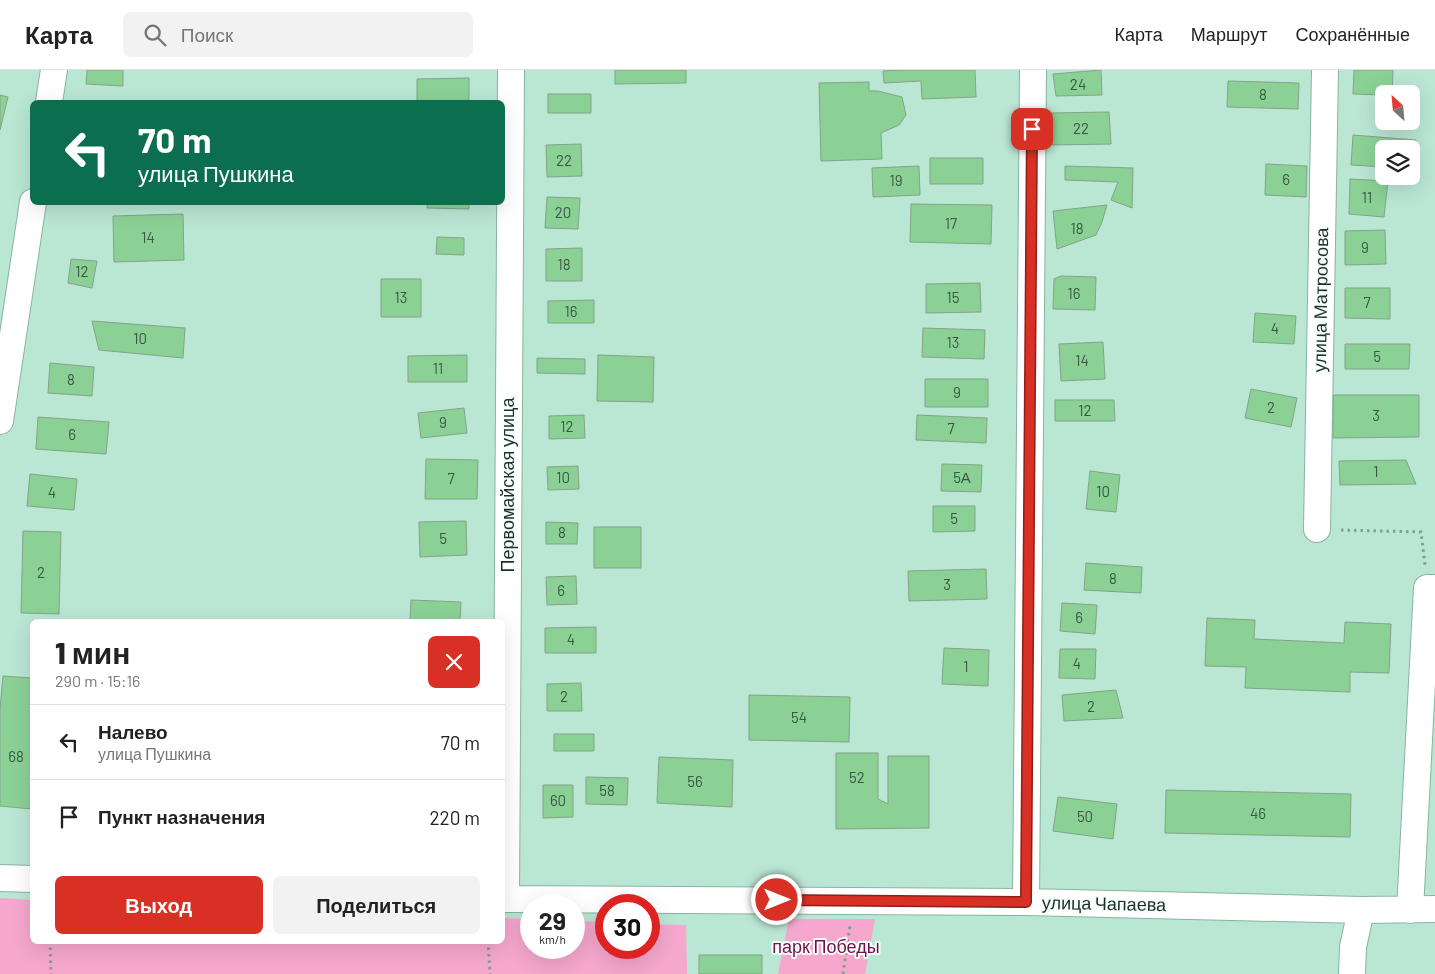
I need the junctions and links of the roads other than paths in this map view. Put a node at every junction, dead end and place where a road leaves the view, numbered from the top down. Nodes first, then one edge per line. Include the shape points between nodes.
1 (54, 70) edge
2 (510, 70) edge
3 (1033, 70) edge
4 (1325, 70) edge
5 (49, 100) edge
6 (33, 205) edge
7 (0, 421) edge
8 (1317, 530) road end
9 (1431, 588) edge
10 (505, 761) edge
11 (0, 878) edge
12 (30, 879) edge
13 (505, 899) edge
14 (1026, 902) junction
15 (1422, 909) edge
16 (1361, 910) junction
17 (1352, 974) edge

1 - 5 street
2 - 10 street, Первомайская улица
3 - 14 street
4 - 8 street, улица Матросова
6 - 7 street
9 - 15 street
11 - 12 street
13 - 14 street, улица Чапаева
14 - 16 street, улица Чапаева
15 - 16 street, улица Чапаева
16 - 17 street via 1353,947

